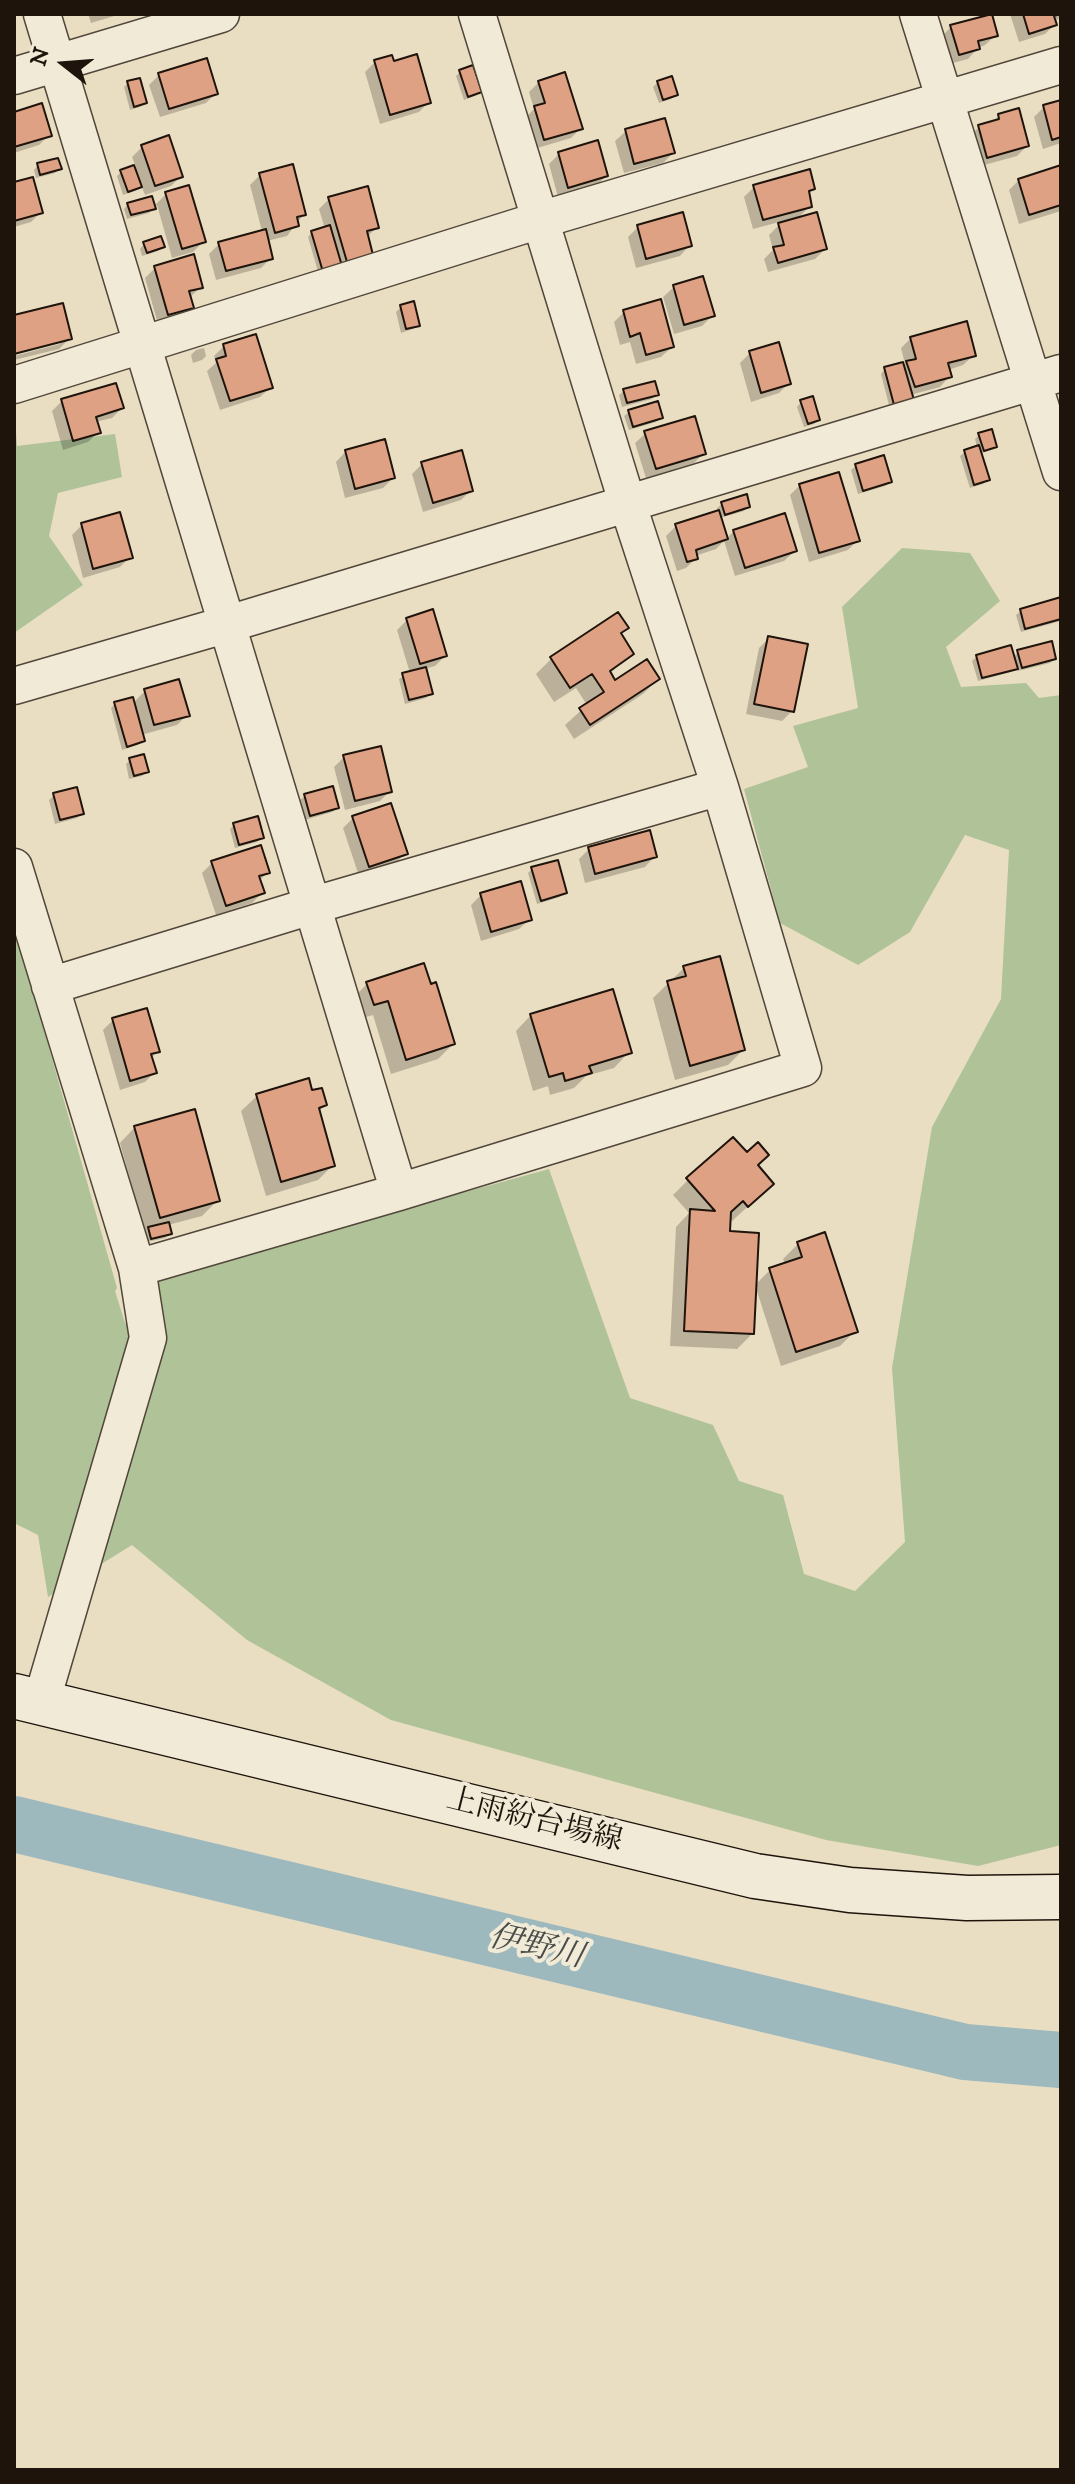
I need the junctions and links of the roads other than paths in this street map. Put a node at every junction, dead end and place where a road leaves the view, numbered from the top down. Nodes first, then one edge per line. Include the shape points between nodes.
1 (42, 14) edge
2 (221, 14) edge
3 (477, 14) edge
4 (918, 14) edge
5 (57, 63) junction
6 (1061, 65) edge
7 (14, 76) edge
8 (945, 99) junction
9 (540, 220) junction
10 (142, 345) junction
11 (1047, 377) edge
12 (14, 385) edge
13 (1061, 472) edge
14 (627, 502) junction
15 (228, 624) junction
16 (14, 686) edge
17 (720, 787) junction
18 (14, 867) edge
19 (311, 906) junction
20 (50, 986) junction
21 (399, 1192) junction
22 (137, 1268) junction
23 (27, 1700) edge
24 (1061, 1897) edge

1 - 5 street
2 - 5 street
3 - 9 street
4 - 8 street
5 - 7 street
5 - 10 street
6 - 8 street
8 - 9 street
8 - 11 street
9 - 10 street
9 - 14 street
10 - 12 street
10 - 15 street
11 - 13 street
11 - 14 street
14 - 15 street
14 - 17 street
15 - 16 street
15 - 19 street
17 - 19 street
17 - 21 street via 803,1068
18 - 20 street
19 - 20 street
19 - 21 street
20 - 22 street
21 - 22 street
22 - 23 street via 148,1338
23 - 24 main road, 上雨紛台場線 via 755,1876 850,1890 967,1898

